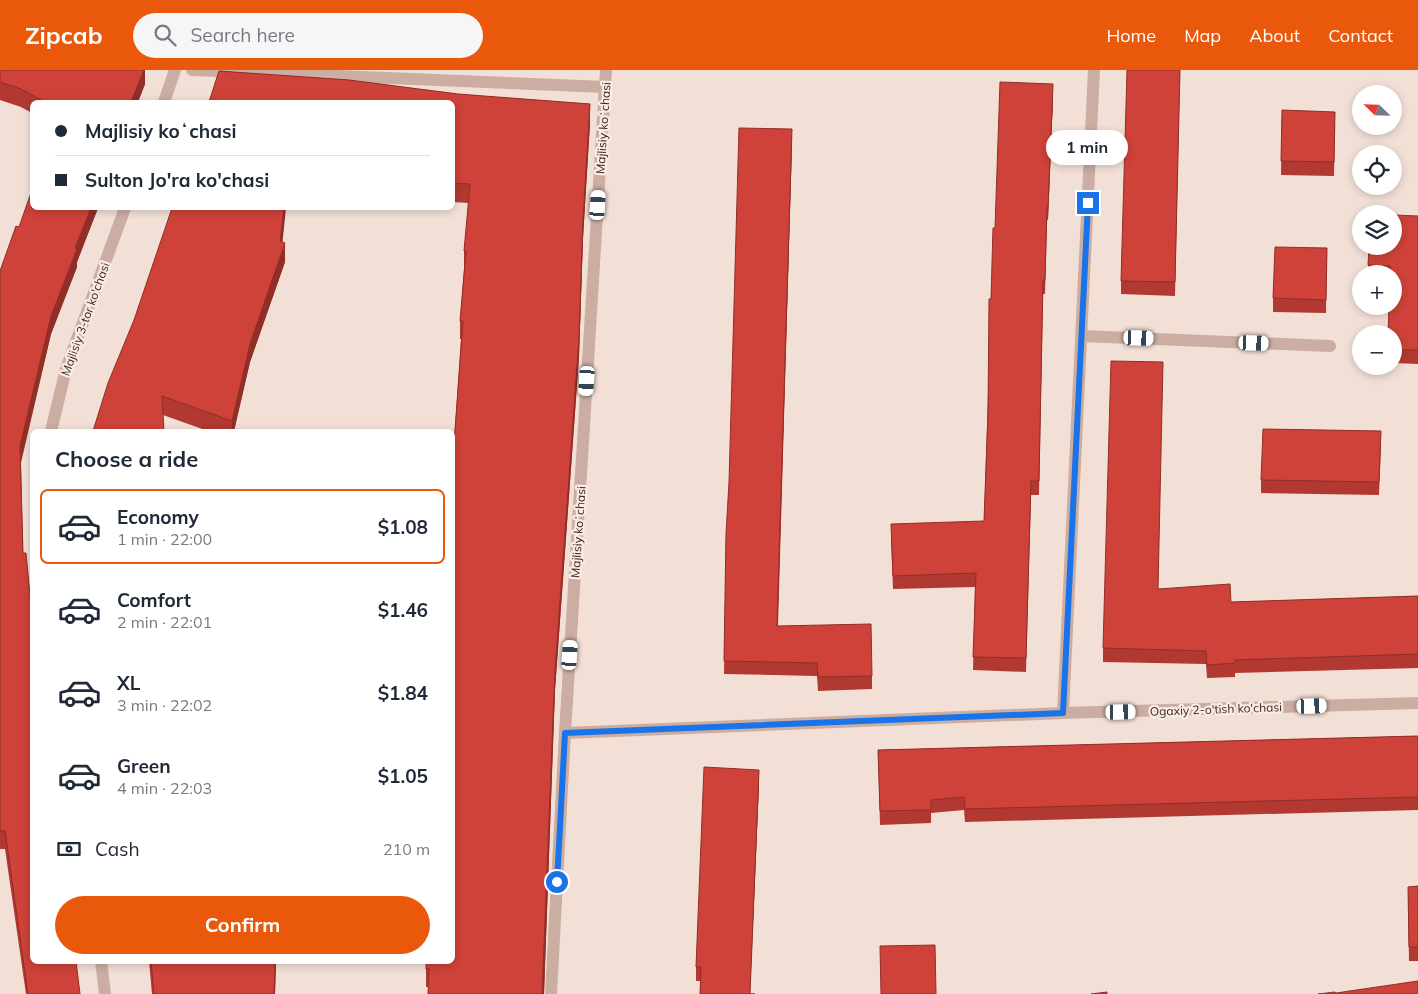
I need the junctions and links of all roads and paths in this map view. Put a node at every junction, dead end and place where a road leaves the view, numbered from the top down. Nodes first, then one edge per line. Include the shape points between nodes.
1 (175, 70) edge
2 (192, 70) edge
3 (606, 70) edge
4 (1094, 70) edge
5 (605, 87) junction
6 (165, 100) edge
7 (124, 210) edge
8 (1082, 336) junction
9 (1330, 346) dead end
10 (51, 429) edge
11 (1418, 703) edge
12 (1063, 713) junction
13 (565, 733) junction
14 (101, 964) edge
15 (105, 994) edge
16 (552, 994) edge

1 - 6 street
2 - 5 street
3 - 5 street, Majlisiy koʻchasi
4 - 8 street
5 - 13 street, Majlisiy koʻchasi
7 - 10 street, Majlisiy 3-tor ko'chasi via 66,369
8 - 9 street
8 - 12 street
11 - 12 street, Ogaxiy 2-o'tish ko'chasi
12 - 13 street, Ogaxiy 2-o'tish ko'chasi
13 - 16 street, Majlisiy koʻchasi
14 - 15 street

